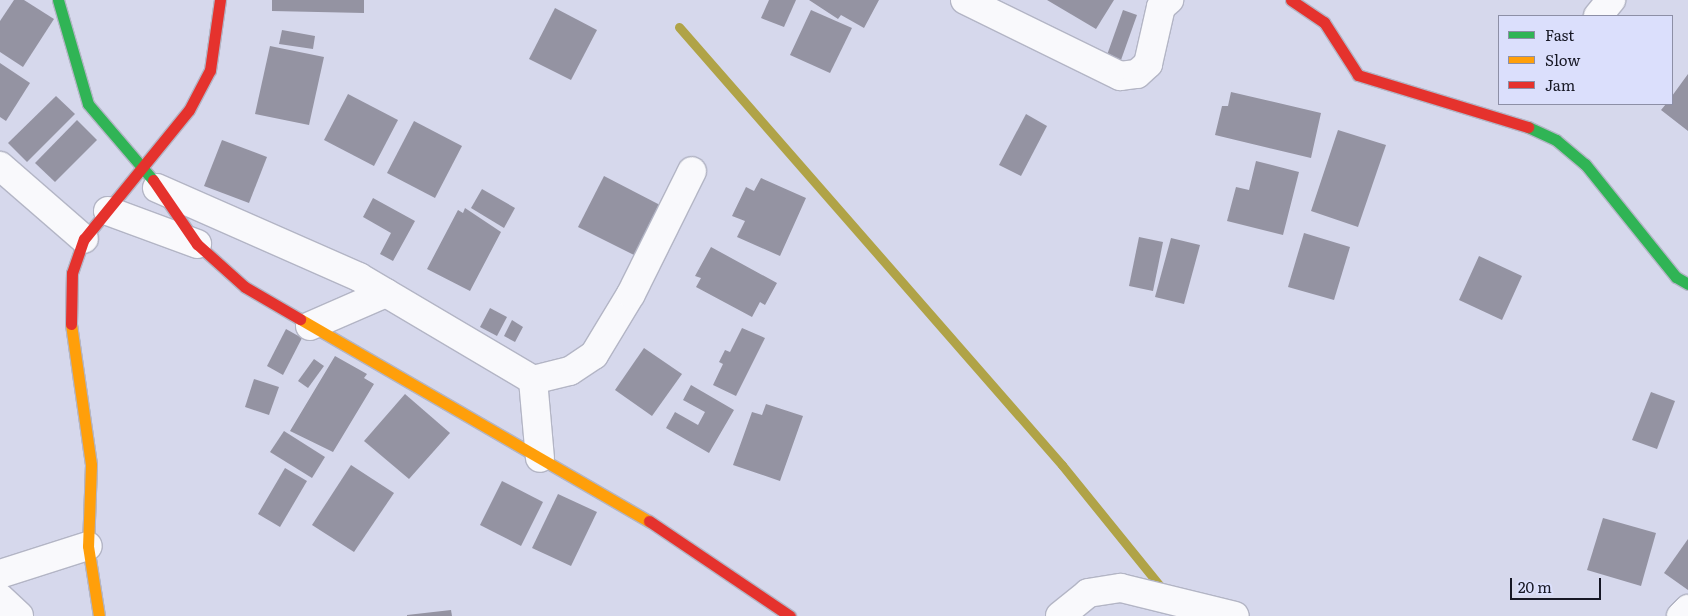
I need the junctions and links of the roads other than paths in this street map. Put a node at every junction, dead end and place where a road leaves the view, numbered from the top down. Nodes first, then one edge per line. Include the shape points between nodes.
1 (58, 0) edge
2 (965, 0) edge
3 (1169, 0) edge
4 (1291, 0) edge
5 (1611, 0) edge
6 (215, 4) edge
7 (1599, 15) edge
8 (1515, 111) edge
9 (0, 166) edge
10 (692, 171) dead end
11 (151, 178) junction
12 (108, 211) junction
13 (84, 239) junction
14 (196, 244) junction
15 (1688, 284) edge
16 (386, 293) junction
17 (310, 326) junction
18 (533, 380) junction
19 (540, 458) junction
20 (88, 546) junction
21 (0, 574) edge
22 (0, 598) edge
23 (1688, 609) edge
24 (19, 616) edge
25 (99, 616) edge
26 (790, 616) edge
27 (1060, 616) edge
28 (1235, 616) edge
29 (1681, 616) edge

1 - 11 street via 88,104 102,125
2 - 3 street via 1120,76 1137,74 1148,64 1161,7
4 - 8 street via 1300,2 1324,22 1358,75
5 - 7 street
6 - 11 street via 210,70
8 - 15 street via 1585,164 1676,277
9 - 13 street
10 - 18 street via 631,294 594,355 570,371
11 - 12 street
11 - 14 street
11 - 16 street
12 - 13 street
12 - 14 street
13 - 20 street via 72,273 71,334 91,465
14 - 17 street via 245,287
16 - 17 street
16 - 18 street
17 - 19 street
18 - 19 street
19 - 26 street via 651,522
20 - 21 street
20 - 25 street
22 - 24 street
23 - 29 street
27 - 28 street via 1088,593 1120,588

